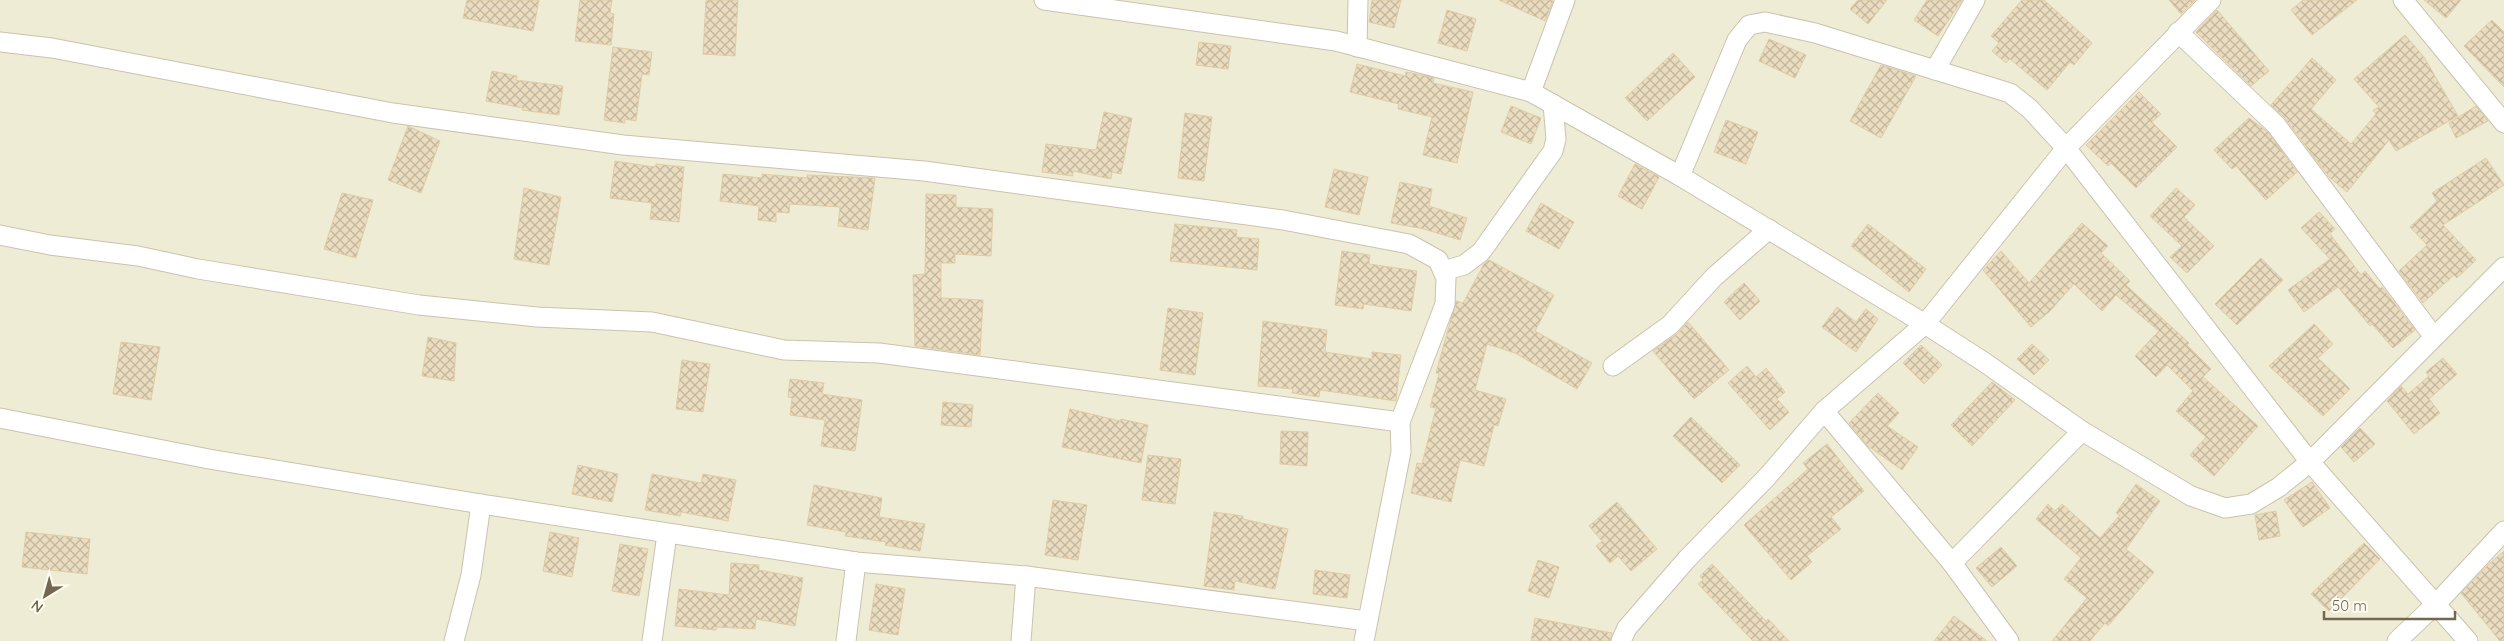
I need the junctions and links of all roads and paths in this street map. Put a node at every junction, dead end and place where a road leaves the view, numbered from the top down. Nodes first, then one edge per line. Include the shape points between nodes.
1 (1044, 0) edge
2 (1358, 0) edge
3 (1565, 0) edge
4 (1975, 0) edge
5 (2210, 0) edge
6 (2403, 0) edge
7 (2178, 32) junction
8 (0, 42) edge
9 (1357, 47) junction
10 (1935, 70) junction
11 (1531, 92) junction
12 (1552, 104) junction
13 (2504, 123) edge
14 (2066, 148) junction
15 (1680, 176) junction
16 (1769, 229) junction
17 (0, 235) edge
18 (2504, 267) edge
19 (1443, 271) junction
20 (1925, 324) junction
21 (2434, 338) junction
22 (1613, 366) dead end
23 (1824, 411) junction
24 (0, 418) edge
25 (1400, 422) junction
26 (2082, 431) junction
27 (2310, 462) junction
28 (481, 504) junction
29 (2504, 532) edge
30 (667, 534) junction
31 (856, 562) junction
32 (1952, 563) junction
33 (1026, 576) junction
34 (2436, 604) junction
35 (1367, 622) junction
36 (454, 641) edge
37 (652, 641) edge
38 (846, 641) edge
39 (1021, 641) edge
40 (1364, 641) edge
41 (1621, 641) edge
42 (2009, 641) edge
43 (2397, 641) edge
44 (2468, 641) edge

1 - 9 street
2 - 9 street
3 - 11 street
4 - 10 street
5 - 7 street
6 - 13 street
7 - 14 street
7 - 21 street via 2276,126
8 - 19 street via 52,48 393,113 623,145 924,172 1283,220 1409,244 1438,260
9 - 11 street
10 - 14 street via 2010,93 2030,109
10 - 15 street via 1815,33 1766,22 1749,25 1737,40
11 - 12 street
12 - 15 street
12 - 19 street via 1556,140 1553,151 1481,252 1464,265
14 - 20 street
14 - 27 street
15 - 16 street
16 - 20 street
16 - 22 street via 1714,277 1670,324
17 - 25 street via 419,306 537,317 652,322 784,350 879,353
18 - 21 street
19 - 25 street via 1446,278 1445,304
20 - 23 street
20 - 26 street
21 - 27 street
23 - 32 street
23 - 41 street via 1767,478 1687,560 1628,628
24 - 28 street via 208,459
25 - 35 street via 1401,452
26 - 27 street via 2191,496 2225,508 2251,504
26 - 32 street
27 - 34 street
28 - 30 street
28 - 36 street via 471,576
29 - 34 street
30 - 31 street
30 - 37 street
31 - 33 street
31 - 38 street
32 - 42 street
33 - 35 street
33 - 39 street
34 - 43 street
34 - 44 street
35 - 40 street

